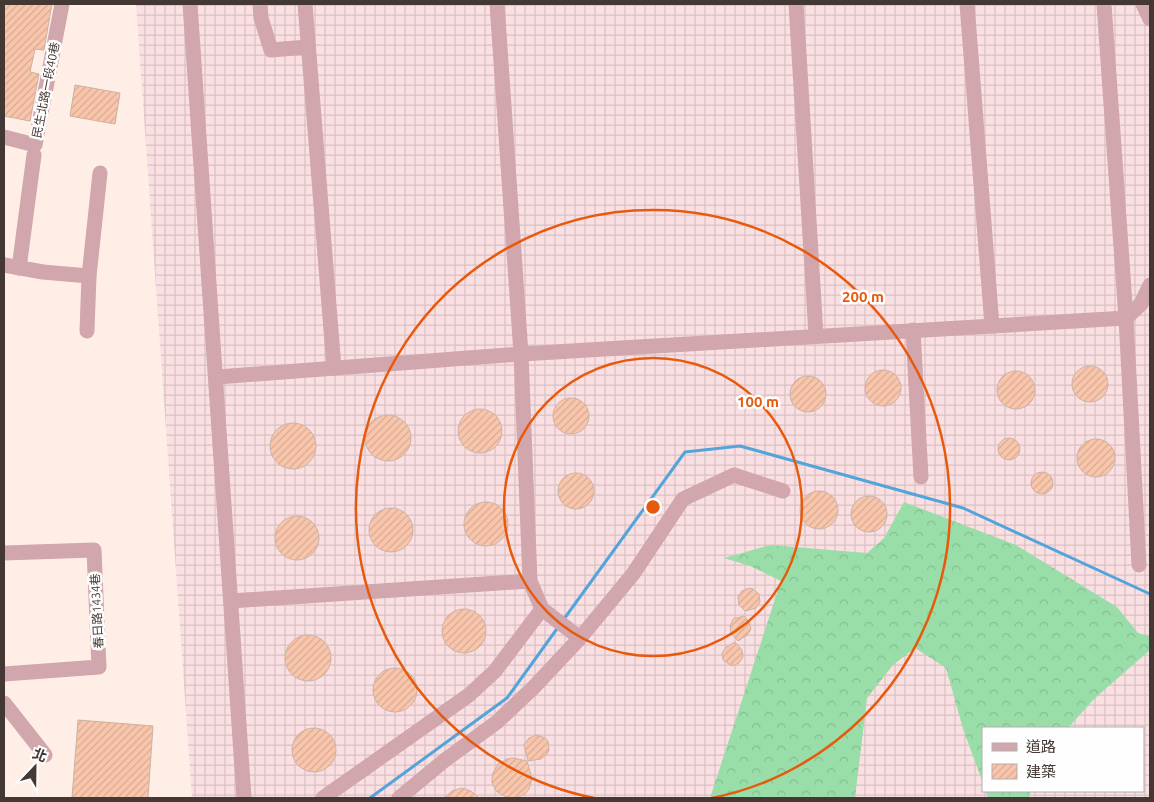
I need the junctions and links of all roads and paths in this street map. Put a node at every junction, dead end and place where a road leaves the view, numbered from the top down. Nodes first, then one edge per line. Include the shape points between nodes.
1 (62, 4) edge
2 (190, 4) edge
3 (260, 4) edge
4 (305, 4) edge
5 (497, 4) edge
6 (796, 4) edge
7 (967, 4) edge
8 (1104, 4) edge
9 (1143, 4) edge
10 (1150, 19) edge
11 (308, 47) junction
12 (4, 136) edge
13 (34, 156) dead end
14 (100, 173) dead end
15 (11, 267) edge
16 (89, 276) junction
17 (1150, 286) edge
18 (1126, 318) junction
19 (992, 326) junction
20 (913, 330) junction
21 (87, 331) dead end
22 (816, 336) junction
23 (521, 354) junction
24 (334, 368) junction
25 (216, 377) junction
26 (921, 477) dead end
27 (783, 491) dead end
28 (4, 554) edge
29 (1139, 566) dead end
30 (530, 581) junction
31 (231, 601) junction
32 (542, 609) junction
33 (580, 638) junction
34 (4, 674) edge
35 (4, 703) edge
36 (45, 755) dead end
37 (244, 798) edge
38 (323, 798) edge
39 (399, 798) edge

1 - 12 street, 民生北路一段40巷 via 35,145
2 - 25 street
3 - 11 street via 272,50
4 - 11 street
5 - 23 street
6 - 22 street
7 - 19 street
8 - 18 street
9 - 10 street
11 - 24 street
13 - 15 street
14 - 16 street
15 - 16 street
16 - 21 street
17 - 18 street via 1141,304
18 - 19 street
18 - 29 street
19 - 20 street
20 - 22 street
20 - 26 street
22 - 23 street
23 - 24 street
23 - 30 street
24 - 25 street
25 - 31 street
27 - 33 street via 734,475 684,498 633,574
28 - 34 street, 春日路1434巷 via 94,550 99,667
30 - 31 street
30 - 32 street
31 - 37 street
32 - 33 street
32 - 38 street via 494,671 469,695
33 - 39 street via 497,722
35 - 36 street

